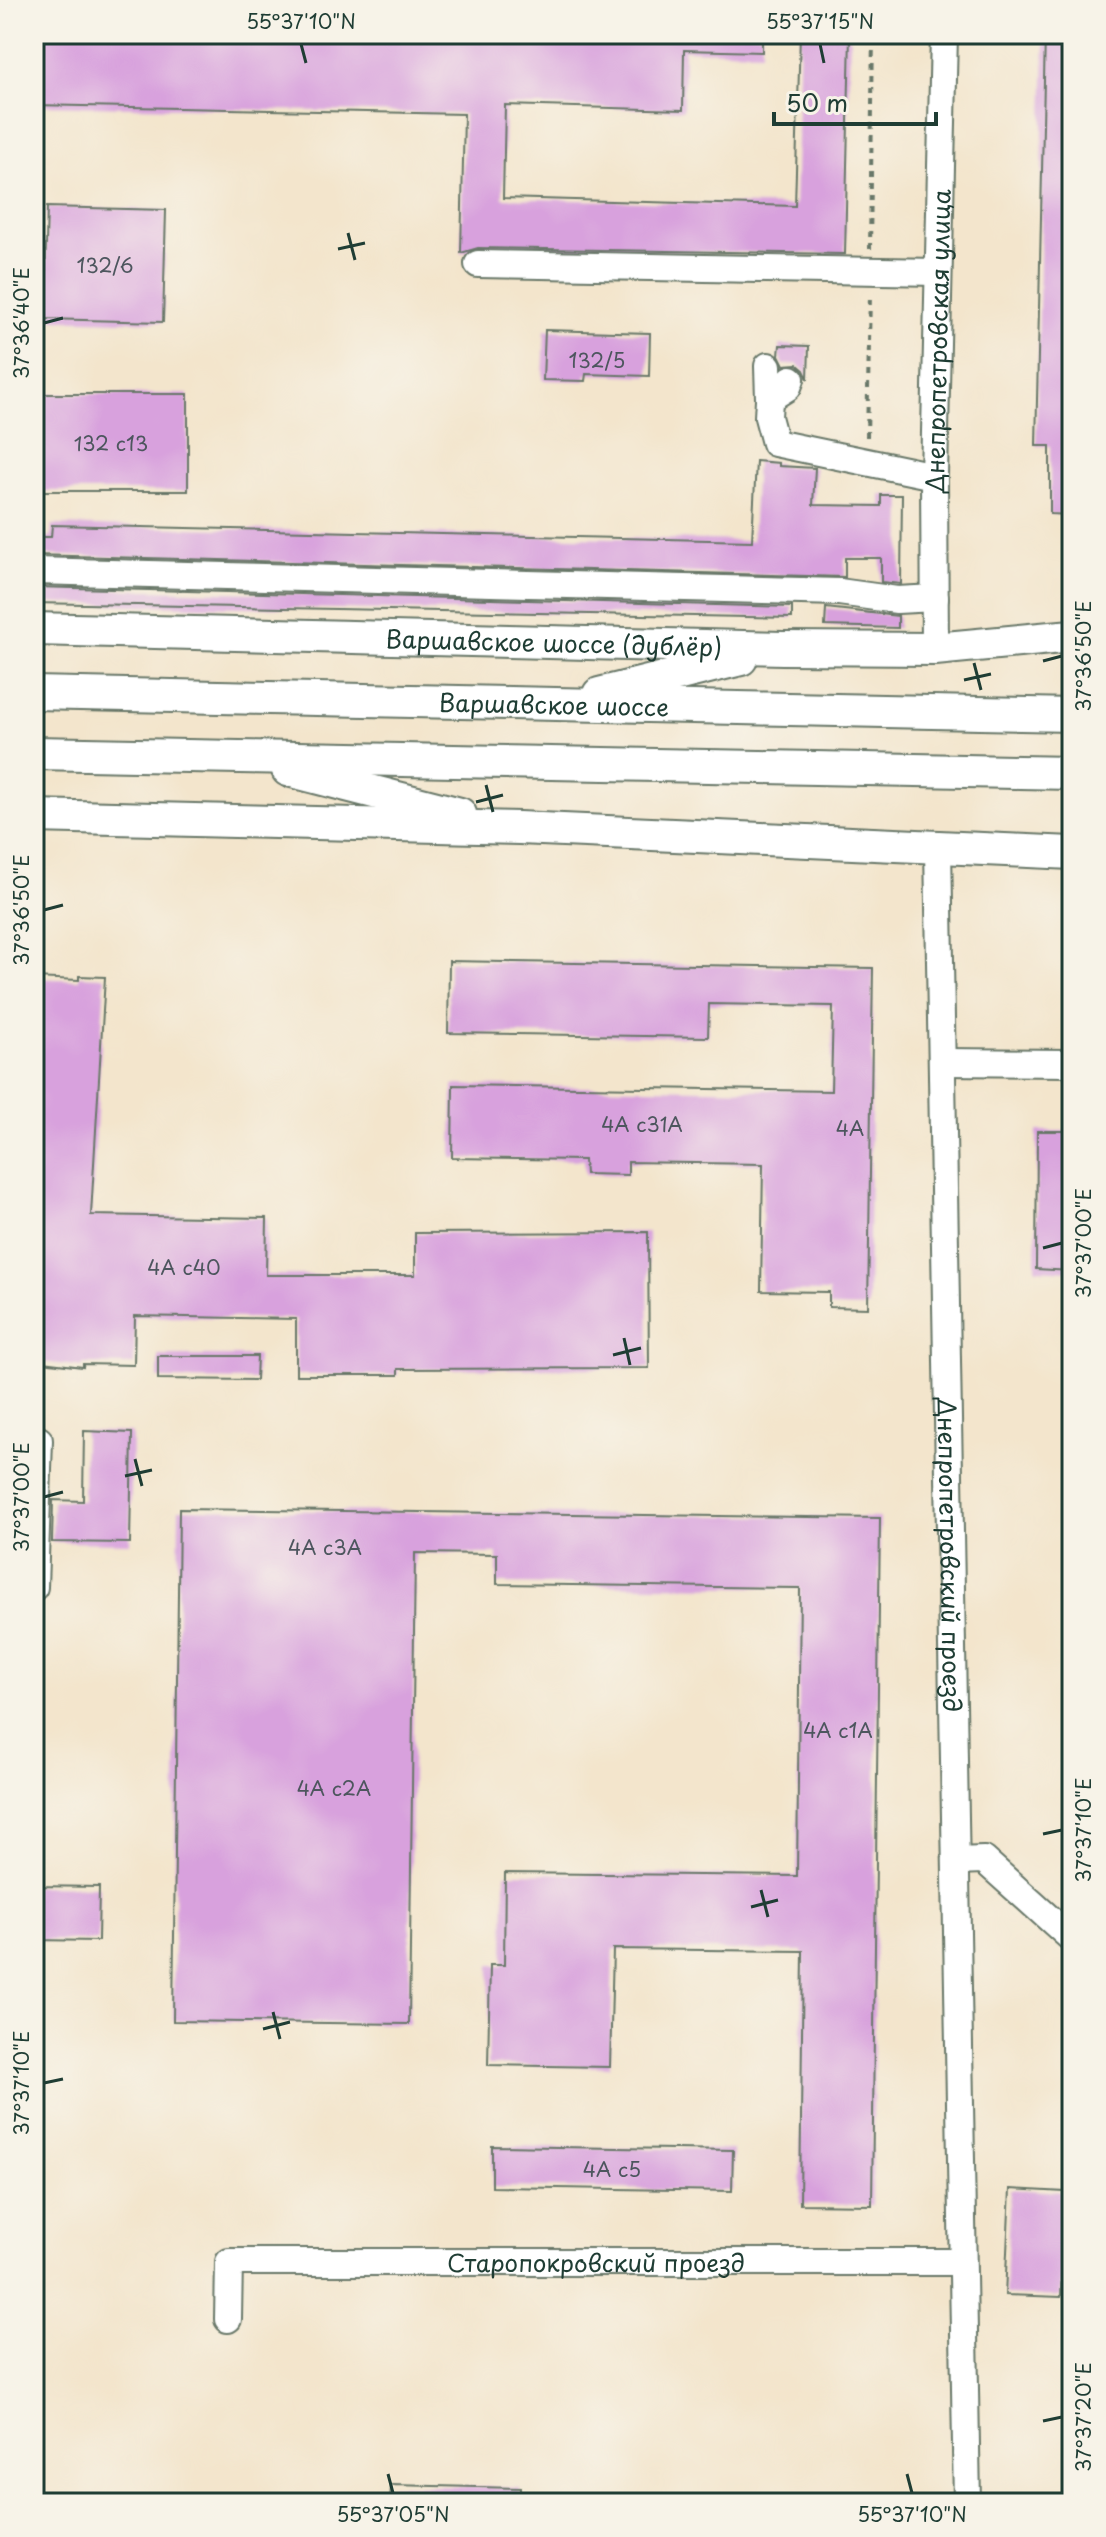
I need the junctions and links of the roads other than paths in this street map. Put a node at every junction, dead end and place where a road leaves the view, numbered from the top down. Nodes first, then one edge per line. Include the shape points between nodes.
1 (944, 34) edge
2 (478, 264) dead end
3 (938, 272) junction
4 (780, 372) dead end
5 (934, 476) junction
6 (34, 571) edge
7 (935, 598) junction
8 (34, 629) edge
9 (1072, 636) edge
10 (783, 648) junction
11 (935, 649) junction
12 (34, 693) edge
13 (557, 704) junction
14 (1072, 715) edge
15 (34, 753) edge
16 (231, 756) junction
17 (1072, 773) edge
18 (34, 816) edge
19 (519, 828) junction
20 (938, 847) junction
21 (1072, 853) edge
22 (943, 1062) junction
23 (1072, 1063) edge
24 (34, 1440) edge
25 (34, 1587) edge
26 (956, 1861) junction
27 (1072, 1939) edge
28 (962, 2262) junction
29 (228, 2319) dead end
30 (967, 2503) edge

1 - 3 street, Днепропетровская улица
2 - 3 street
3 - 5 street, Днепропетровская улица
4 - 5 street via 769,399 775,443
5 - 7 street, Днепропетровская улица
6 - 7 street
7 - 11 street, Днепропетровская улица
8 - 10 main road, Варшавское шоссе (дублёр)
9 - 11 main road, Варшавское шоссе (дублёр)
10 - 11 main road, Варшавское шоссе (дублёр)
10 - 13 main road
12 - 13 main road, Варшавское шоссе
13 - 14 main road, Варшавское шоссе
15 - 16 main road
16 - 17 main road
16 - 19 main road
18 - 19 main road
19 - 20 main road
20 - 21 main road
20 - 22 street, Днепропетровский проезд
22 - 23 street
22 - 26 street, Днепропетровский проезд
24 - 25 street via 39,1440
26 - 27 street via 984,1860
26 - 28 street, Днепропетровский проезд
28 - 29 street, Старопокровский проезд via 229,2262
28 - 30 street, Днепропетровский проезд

